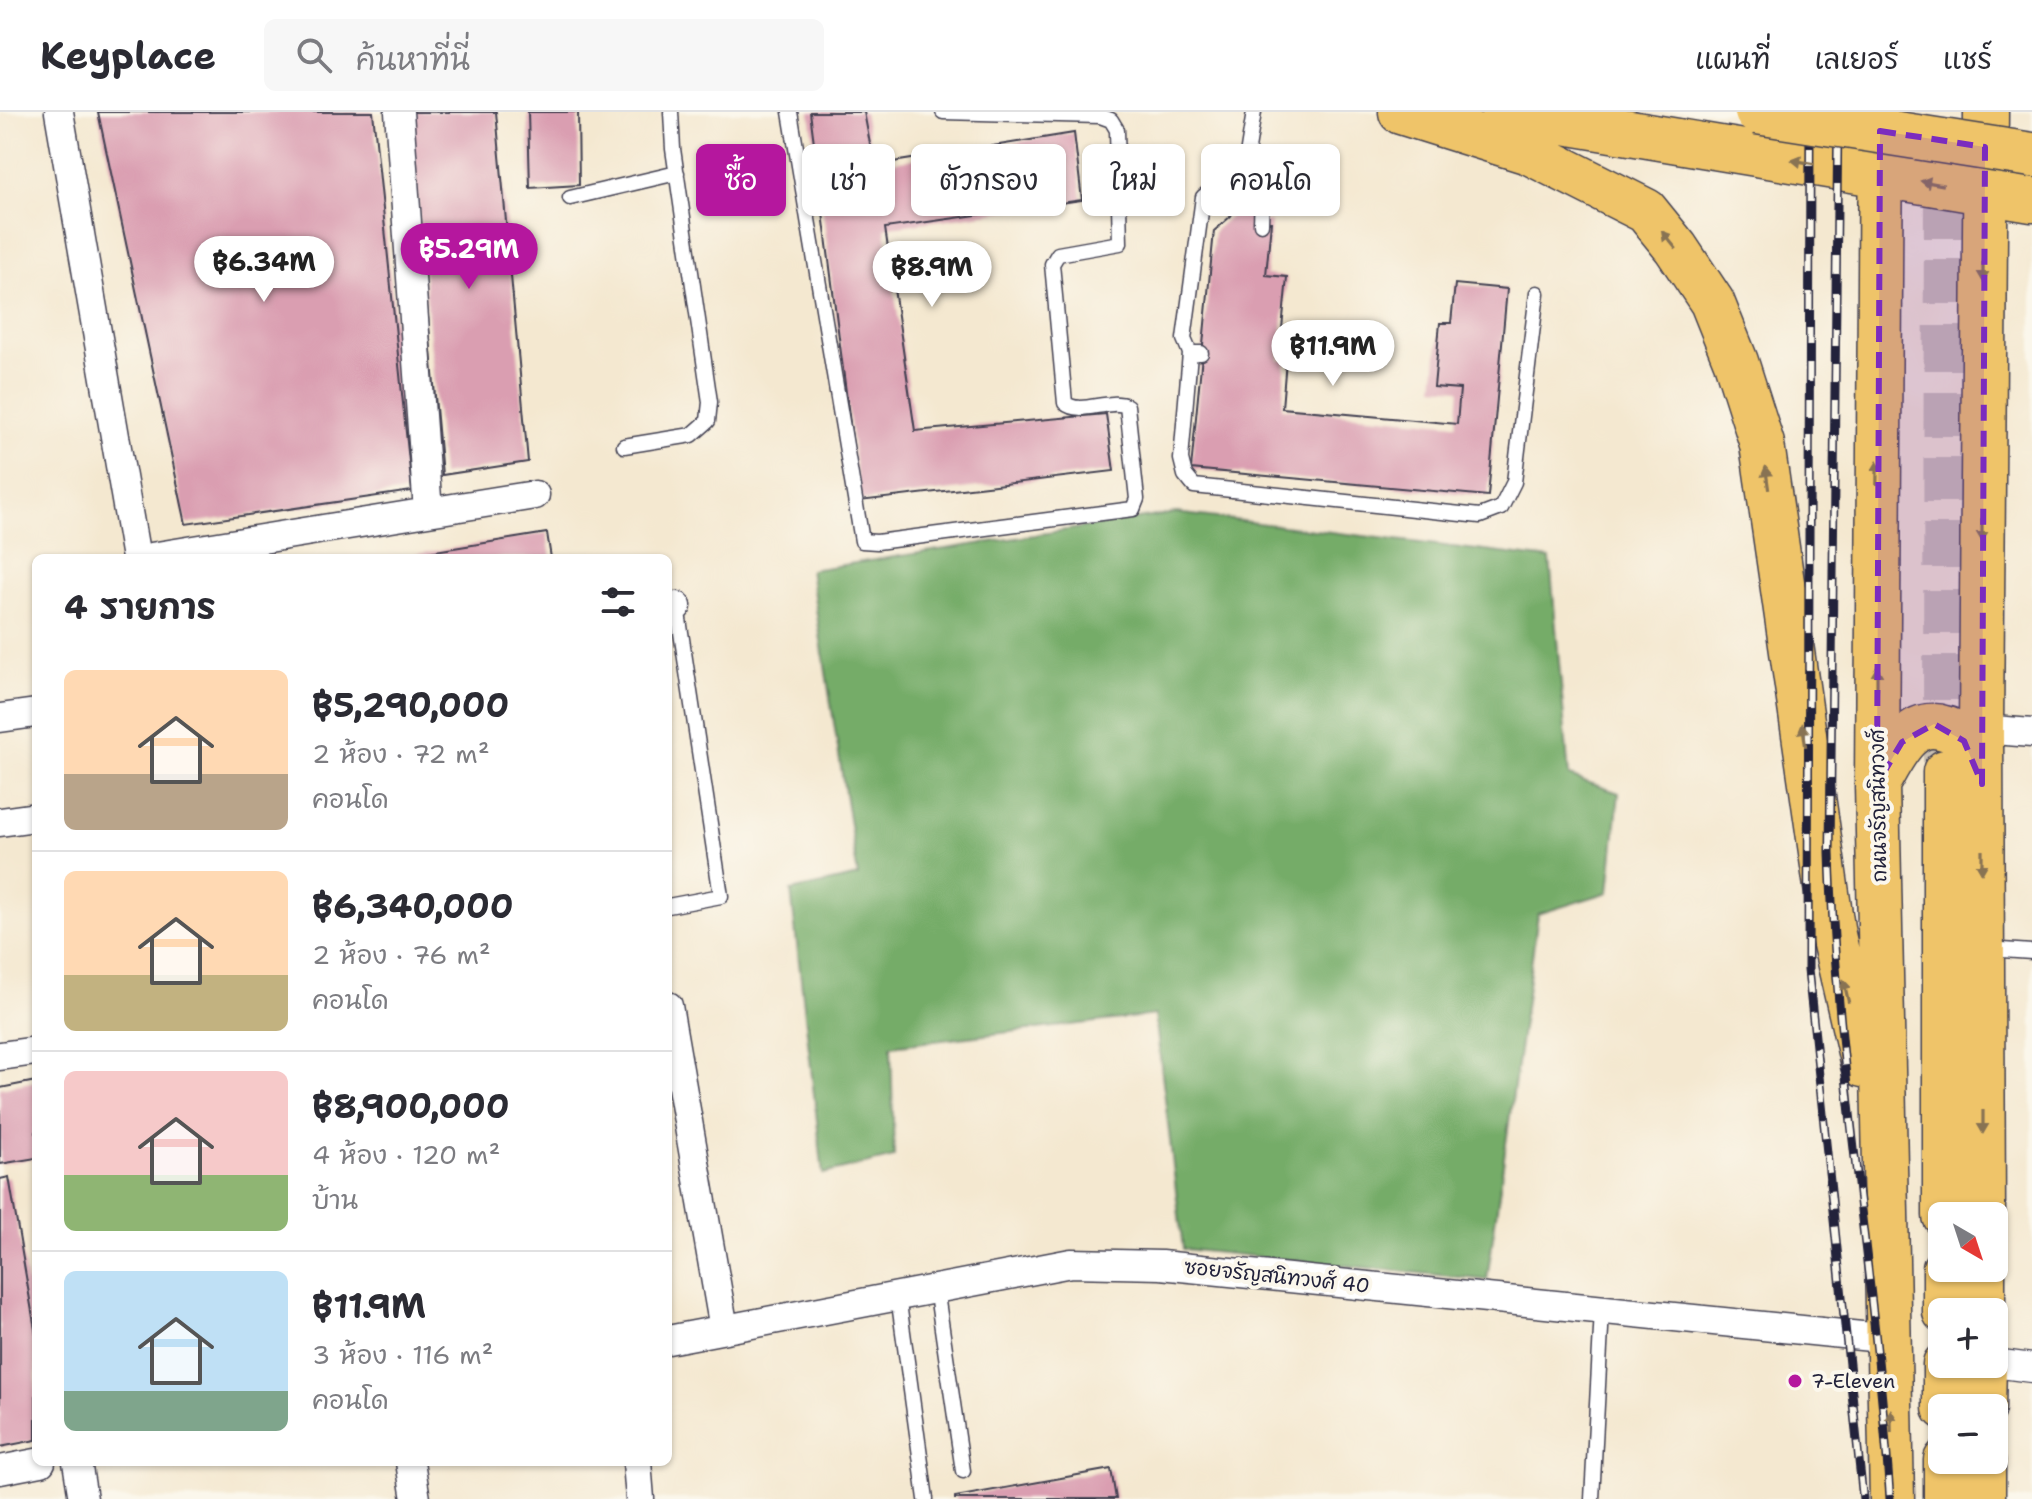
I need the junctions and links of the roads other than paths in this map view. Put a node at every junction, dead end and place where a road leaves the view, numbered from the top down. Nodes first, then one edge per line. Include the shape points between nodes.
1 (59, 112) edge
2 (399, 112) edge
3 (671, 112) edge
4 (790, 112) edge
5 (943, 112) edge
6 (1254, 112) edge
7 (1401, 112) edge
8 (1504, 112) edge
9 (1757, 112) edge
10 (1866, 112) edge
11 (1881, 112) edge
12 (1986, 112) edge
13 (966, 113) edge
14 (2032, 138) edge
15 (1249, 144) edge
16 (2032, 155) edge
17 (677, 173) junction
18 (1880, 174) junction
19 (1984, 192) junction
20 (570, 198) dead end
21 (1201, 200) edge
22 (2032, 200) edge
23 (1261, 216) edge
24 (1261, 224) dead end
25 (1537, 293) dead end
26 (624, 446) dead end
27 (535, 495) dead end
28 (428, 512) junction
29 (135, 554) edge
30 (170, 554) edge
31 (673, 607) edge
32 (32, 714) edge
33 (0, 718) edge
34 (1981, 729) junction
35 (2032, 733) edge
36 (1963, 778) junction
37 (1877, 784) junction
38 (32, 818) edge
39 (0, 822) edge
40 (672, 905) edge
41 (1982, 949) junction
42 (2032, 952) edge
43 (672, 1029) edge
44 (32, 1052) edge
45 (0, 1056) edge
46 (1883, 1149) junction
47 (1946, 1202) edge
48 (1983, 1202) edge
49 (936, 1288) junction
50 (898, 1296) junction
51 (1602, 1310) junction
52 (724, 1329) junction
53 (672, 1339) edge
54 (1891, 1339) junction
55 (2008, 1365) edge
56 (2032, 1368) edge
57 (32, 1464) edge
58 (78, 1466) edge
59 (411, 1466) edge
60 (637, 1466) edge
61 (0, 1470) edge
62 (963, 1471) dead end
63 (1946, 1474) edge
64 (1983, 1474) edge
65 (83, 1499) edge
66 (416, 1499) edge
67 (640, 1499) edge
68 (926, 1499) edge
69 (1592, 1499) edge
70 (1892, 1499) edge
71 (1946, 1499) edge
72 (1983, 1499) edge

1 - 29 street
2 - 28 street
3 - 17 lane
4 - 13 lane via 857,528 867,543 1129,510 1137,503 1127,406 1075,408 1065,403 1052,264 1058,254 1120,243 1117,130 1100,116
5 - 13 lane
6 - 15 lane
46 -> 7 main road via 1833,935 1762,444 1712,302 1646,211 1529,152
18 -> 8 main road
9 - 16 main road, bridge
10 - 14 main road
11 - 18 main road, ถนนจรัญสนิทวงศ์
12 - 19 main road
17 - 20 lane
17 - 26 lane via 710,402 708,421 692,435
19 -> 18 main road
37 -> 18 main road, ถนนจรัญสนิทวงศ์
19 - 22 main road
19 -> 34 main road
21 - 25 lane via 1184,339 1196,353 1181,459 1194,486 1480,516 1501,508 1514,482
23 - 24 lane
27 - 28 street
28 - 30 street
31 - 40 lane via 721,896
32 - 33 street
34 - 35 street
34 - 36 main road
36 - 37 main road via 1964,741 1934,724 1902,742
36 -> 41 main road
36 - 47 main road
37 - 46 main road, ถนนจรัญสนิทวงศ์
38 - 39 street
41 - 42 lane
41 -> 48 main road
43 - 52 street
44 - 45 street
46 - 54 main road, ถนนจรัญสนิทวงศ์
49 - 50 street, ซอยจรัญสนิทวงศ์ 40
49 - 51 street, ซอยจรัญสนิทวงศ์ 40 via 1071,1263 1161,1265
49 - 62 lane
50 - 52 street, ซอยจรัญสนิทวงศ์ 40
50 - 68 lane
51 - 54 street, ซอยจรัญสนิทวงศ์ 40
51 - 69 lane
52 - 53 street, ซอยจรัญสนิทวงศ์ 40
70 -> 54 main road, ถนนจรัญสนิทวงศ์
55 - 56 street
57 - 61 street
58 - 65 street
59 - 66 street
60 - 67 street
63 - 71 main road
64 - 72 main road

